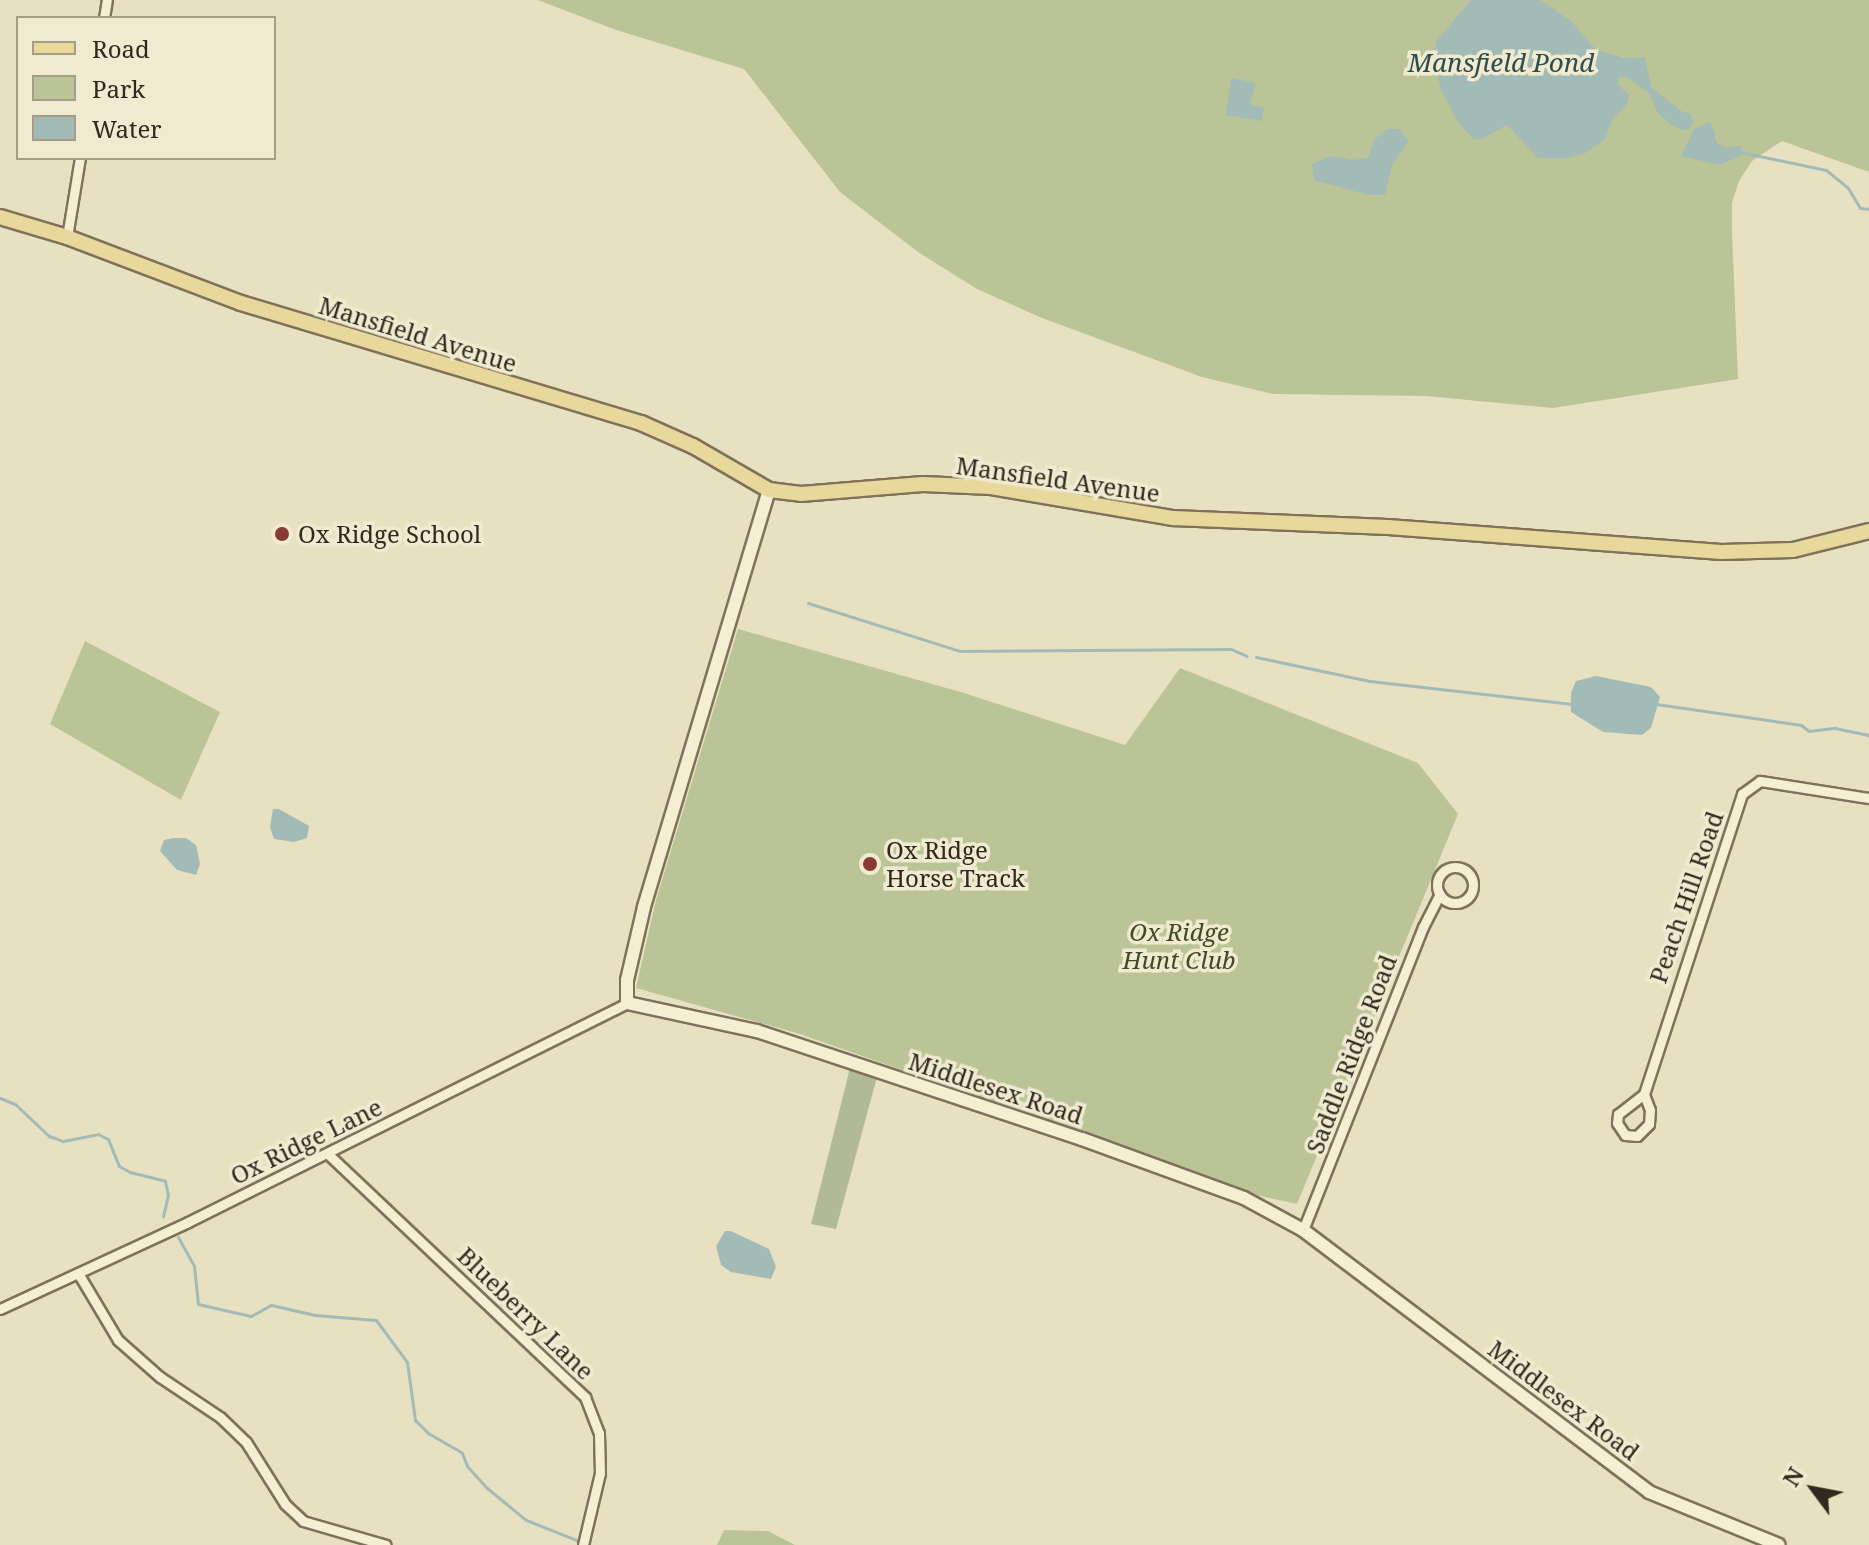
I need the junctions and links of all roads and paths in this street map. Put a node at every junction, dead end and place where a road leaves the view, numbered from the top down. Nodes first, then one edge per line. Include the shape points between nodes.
1 (80, 160) edge
2 (0, 217) edge
3 (67, 237) junction
4 (769, 490) junction
5 (1869, 531) edge
6 (1869, 798) edge
7 (1440, 894) junction
8 (627, 1003) junction
9 (1644, 1094) junction
10 (328, 1154) junction
11 (1303, 1230) junction
12 (78, 1273) junction
13 (0, 1309) edge
14 (585, 1541) edge
15 (386, 1545) edge
16 (1779, 1545) edge

1 - 3 street
2 - 3 main road, Mansfield Avenue
3 - 4 main road, Mansfield Avenue via 241,303 641,423
4 - 5 main road, Mansfield Avenue via 801,494 923,484 991,487 1173,518 1388,527 1721,552 1793,550
4 - 8 main road via 644,907 627,980
6 - 9 street, Peach Hill Road via 1760,781 1742,794
7 - 7 street, Saddle Ridge Road via 1453,903 1464,901 1472,894 1472,877 1461,868 1448,869 1439,877
7 - 11 street, Saddle Ridge Road
8 - 10 street, Ox Ridge Lane
8 - 11 main road, Middlesex Road via 757,1031 1056,1131 1244,1198
9 - 9 street, Peach Hill Road via 1649,1124 1637,1136 1625,1135 1618,1114
10 - 12 street, Ox Ridge Lane
10 - 14 street, Blueberry Lane via 585,1397 599,1433 600,1461
11 - 16 main road, Middlesex Road via 1649,1492
12 - 13 street, Ox Ridge Lane
12 - 15 street via 118,1340 246,1442 285,1504 303,1521

